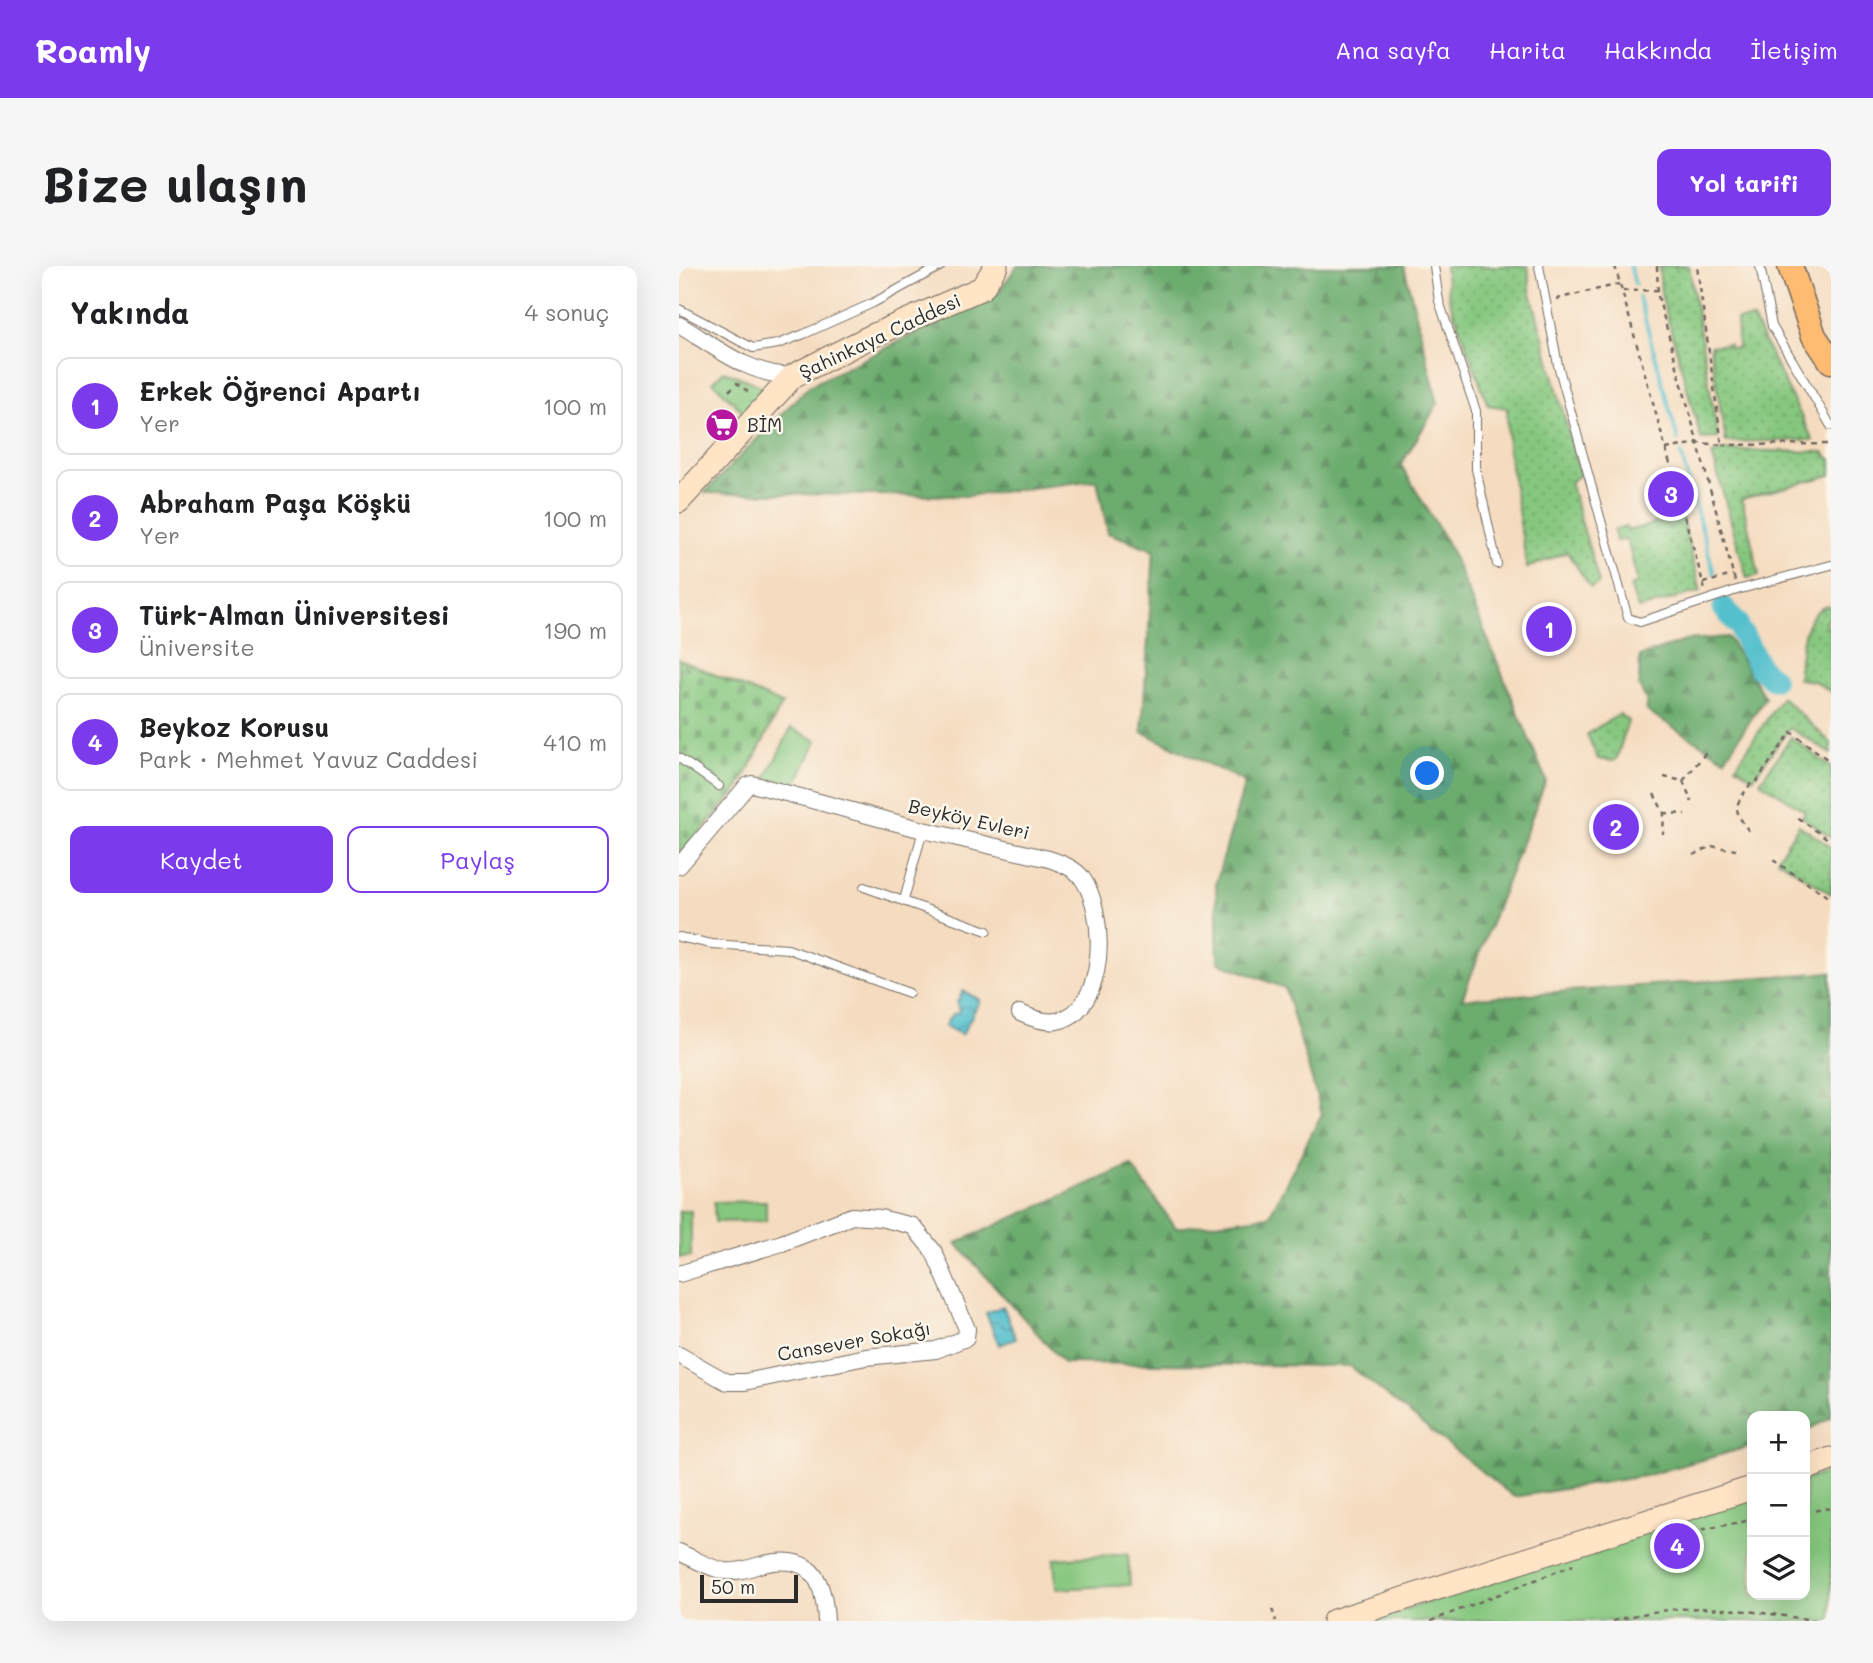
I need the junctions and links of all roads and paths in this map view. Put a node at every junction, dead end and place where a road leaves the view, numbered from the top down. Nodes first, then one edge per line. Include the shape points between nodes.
1 (941, 266) edge
2 (996, 266) edge
3 (1434, 266) edge
4 (1539, 266) edge
5 (1615, 266) edge
6 (1657, 266) edge
7 (1697, 266) edge
8 (1760, 266) edge
9 (1790, 266) edge
10 (1620, 284) junction
11 (1658, 290) junction
12 (1623, 291) junction
13 (1546, 302) junction
14 (679, 309) edge
15 (682, 332) edge
16 (1831, 361) edge
17 (793, 376) junction
18 (744, 389) dead end
19 (729, 391) dead end
20 (1831, 426) edge
21 (1697, 443) junction
22 (1831, 444) edge
23 (1723, 445) junction
24 (1666, 449) junction
25 (679, 501) edge
26 (1497, 564) dead end
27 (1831, 565) edge
28 (1733, 575) junction
29 (1703, 583) junction
30 (1737, 590) junction
31 (1708, 600) junction
32 (1707, 751) dead end
33 (679, 758) edge
34 (1831, 762) edge
35 (1664, 777) dead end
36 (1683, 781) junction
37 (719, 786) dead end
38 (1654, 794) dead end
39 (1692, 802) dead end
40 (1664, 813) junction
41 (1685, 814) dead end
42 (1798, 818) dead end
43 (923, 830) junction
44 (1749, 831) dead end
45 (1663, 834) dead end
46 (1831, 841) edge
47 (1736, 850) dead end
48 (1694, 855) dead end
49 (1773, 860) dead end
50 (679, 866) edge
51 (864, 887) dead end
52 (1831, 899) edge
53 (904, 900) junction
54 (988, 931) dead end
55 (679, 937) edge
56 (909, 993) dead end
57 (1020, 1013) dead end
58 (679, 1274) edge
59 (679, 1356) edge
60 (1831, 1460) edge
61 (1810, 1467) edge
62 (1747, 1490) edge
63 (1831, 1508) edge
64 (1810, 1511) edge
65 (1747, 1521) edge
66 (1649, 1540) dead end
67 (679, 1552) edge
68 (1572, 1565) dead end
69 (1272, 1609) dead end
70 (826, 1621) edge
71 (1276, 1621) edge
72 (1334, 1621) edge
73 (1431, 1621) edge
74 (1613, 1621) edge
75 (1819, 1621) edge

1 - 14 lane via 804,334 754,348
2 - 17 street, Şahinkaya Caddesi via 982,288
3 - 26 lane via 1445,322 1476,411 1476,470
4 - 13 lane
5 - 10 path
6 - 11 path
7 - 23 path
8 - 20 lane via 1772,326
9 - 16 main road via 1814,337
10 - 12 path
10 - 13 path
11 - 12 path
11 - 21 path
12 - 24 path
13 - 31 lane via 1558,365 1628,618 1640,622
15 - 17 street via 739,363
17 - 25 street, Şahinkaya Caddesi
18 - 19 path via 737,383
21 - 23 path
21 - 24 path
21 - 28 path
22 - 23 path
24 - 29 path
27 - 30 lane
28 - 29 path
28 - 30 path
29 - 31 path
30 - 31 lane
32 - 36 path
33 - 37 lane
34 - 44 path via 1791,732 1736,804
35 - 36 path
36 - 39 path
38 - 40 path
40 - 41 path
40 - 45 path
42 - 46 path
43 - 50 street, Beyköy Evleri via 752,785
43 - 53 lane
43 - 57 street, Beyköy Evleri via 1049,859 1082,877 1098,925 1098,958 1088,999 1073,1014 1055,1021
47 - 48 path via 1711,846
49 - 52 path
51 - 53 lane
53 - 54 lane
55 - 56 lane via 788,949
58 - 59 street, Cansever Sokağı via 852,1216 880,1218 913,1226 934,1252 967,1329 965,1338 936,1350 866,1357 745,1382 727,1382
60 - 61 street
62 - 72 street
63 - 64 path
65 - 66 path
67 - 70 street via 723,1571 786,1561 803,1563 814,1575 825,1603
68 - 73 path
69 - 71 path
74 - 75 path via 1685,1607 1722,1607

